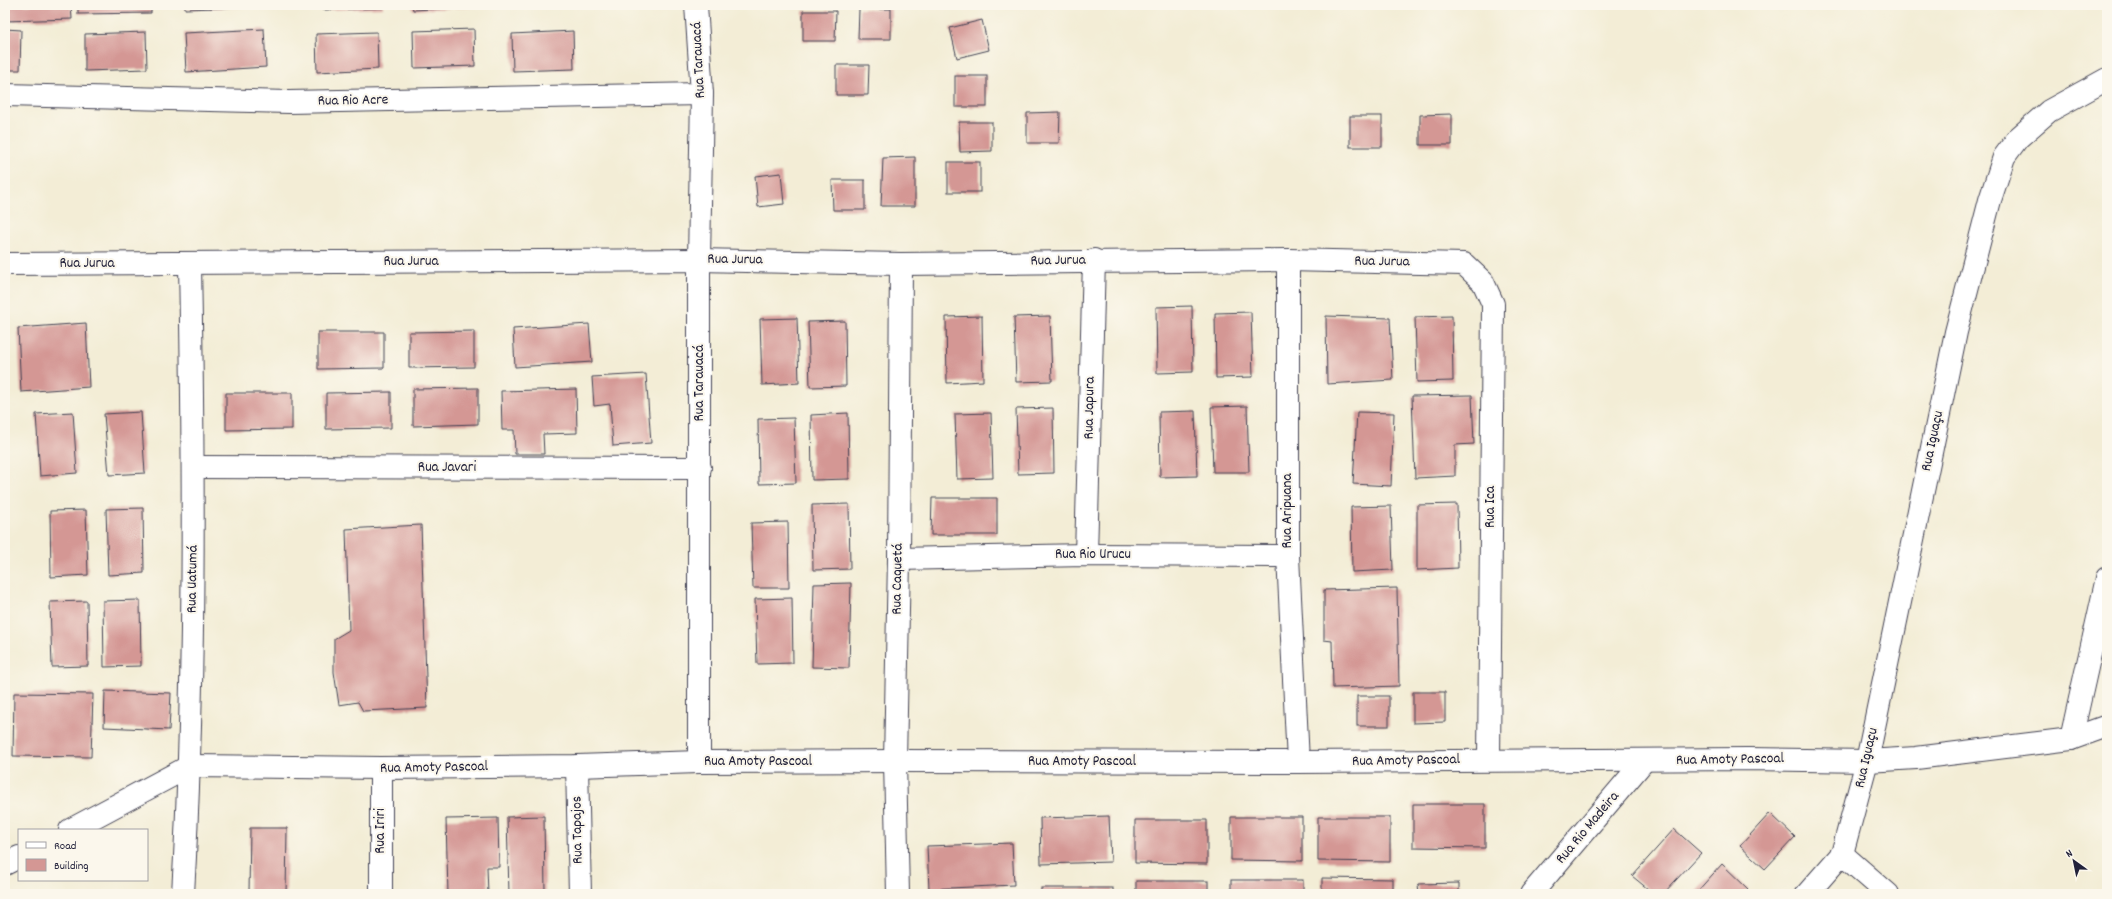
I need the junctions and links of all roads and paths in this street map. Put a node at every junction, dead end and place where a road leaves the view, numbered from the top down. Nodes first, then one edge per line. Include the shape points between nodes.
1 (696, 5) edge
2 (2107, 79) edge
3 (702, 94) junction
4 (5, 96) edge
5 (699, 260) junction
6 (1094, 260) junction
7 (1288, 260) junction
8 (5, 264) edge
9 (190, 264) junction
10 (901, 264) junction
11 (1464, 264) joint
12 (194, 467) junction
13 (700, 468) junction
14 (1086, 554) junction
15 (1288, 556) junction
16 (899, 559) junction
17 (2107, 578) edge
18 (2107, 726) edge
19 (2071, 739) junction
20 (1489, 760) junction
21 (895, 761) junction
22 (1644, 761) junction
23 (1867, 761) junction
24 (699, 762) junction
25 (1298, 762) junction
26 (190, 766) junction
27 (577, 766) junction
28 (381, 768) junction
29 (72, 829) edge
30 (1842, 854) junction
31 (18, 858) edge
32 (5, 864) edge
33 (183, 894) edge
34 (381, 894) edge
35 (580, 894) edge
36 (898, 894) edge
37 (1532, 894) edge
38 (1807, 894) edge
39 (1888, 894) edge

1 - 3 street, Rua Tarauacá
2 - 23 street, Rua Iguaçu via 2049,111 2018,138 2004,157 1990,200 1956,332
3 - 4 street, Rua Rio Acre via 289,102
3 - 5 street, Rua Tarauacá
5 - 9 street, Rua Jurua
5 - 10 street, Rua Jurua
5 - 13 street, Rua Tarauacá
6 - 7 street, Rua Jurua
6 - 10 street, Rua Jurua
6 - 14 street, Rua Japura
7 - 11 street, Rua Jurua
7 - 15 street, Rua Aripuana
8 - 9 street, Rua Jurua
9 - 12 street, Rua Uatumá
10 - 16 street, Rua Caquetá
11 - 20 street, Rua Ica via 1482,282 1493,304
12 - 13 street, Rua Javari
12 - 26 street, Rua Uatumá
13 - 24 street, Rua Tarauacá
14 - 15 street, Rua Rio Urucu
14 - 16 street, Rua Rio Urucu
15 - 25 street, Rua Aripuana
16 - 21 street, Rua Caquetá
17 - 19 street
18 - 19 street, Rua Amoty Pascoal
19 - 23 street, Rua Amoty Pascoal via 1916,758
20 - 22 street, Rua Amoty Pascoal
20 - 25 street, Rua Amoty Pascoal
21 - 24 street, Rua Amoty Pascoal
21 - 25 street, Rua Amoty Pascoal
21 - 36 street, Rua Caquetá
22 - 23 street, Rua Amoty Pascoal
22 - 37 street, Rua Rio Madeira
23 - 30 street, Rua Iguaçu
24 - 27 street, Rua Amoty Pascoal
26 - 28 street, Rua Amoty Pascoal
26 - 29 street, Rua Amoty Pascoal
26 - 33 street, Rua Uatumá
27 - 28 street, Rua Amoty Pascoal
27 - 35 street, Rua Tapajos
28 - 34 street, Rua Iriri
30 - 38 street
30 - 39 street
31 - 32 street

